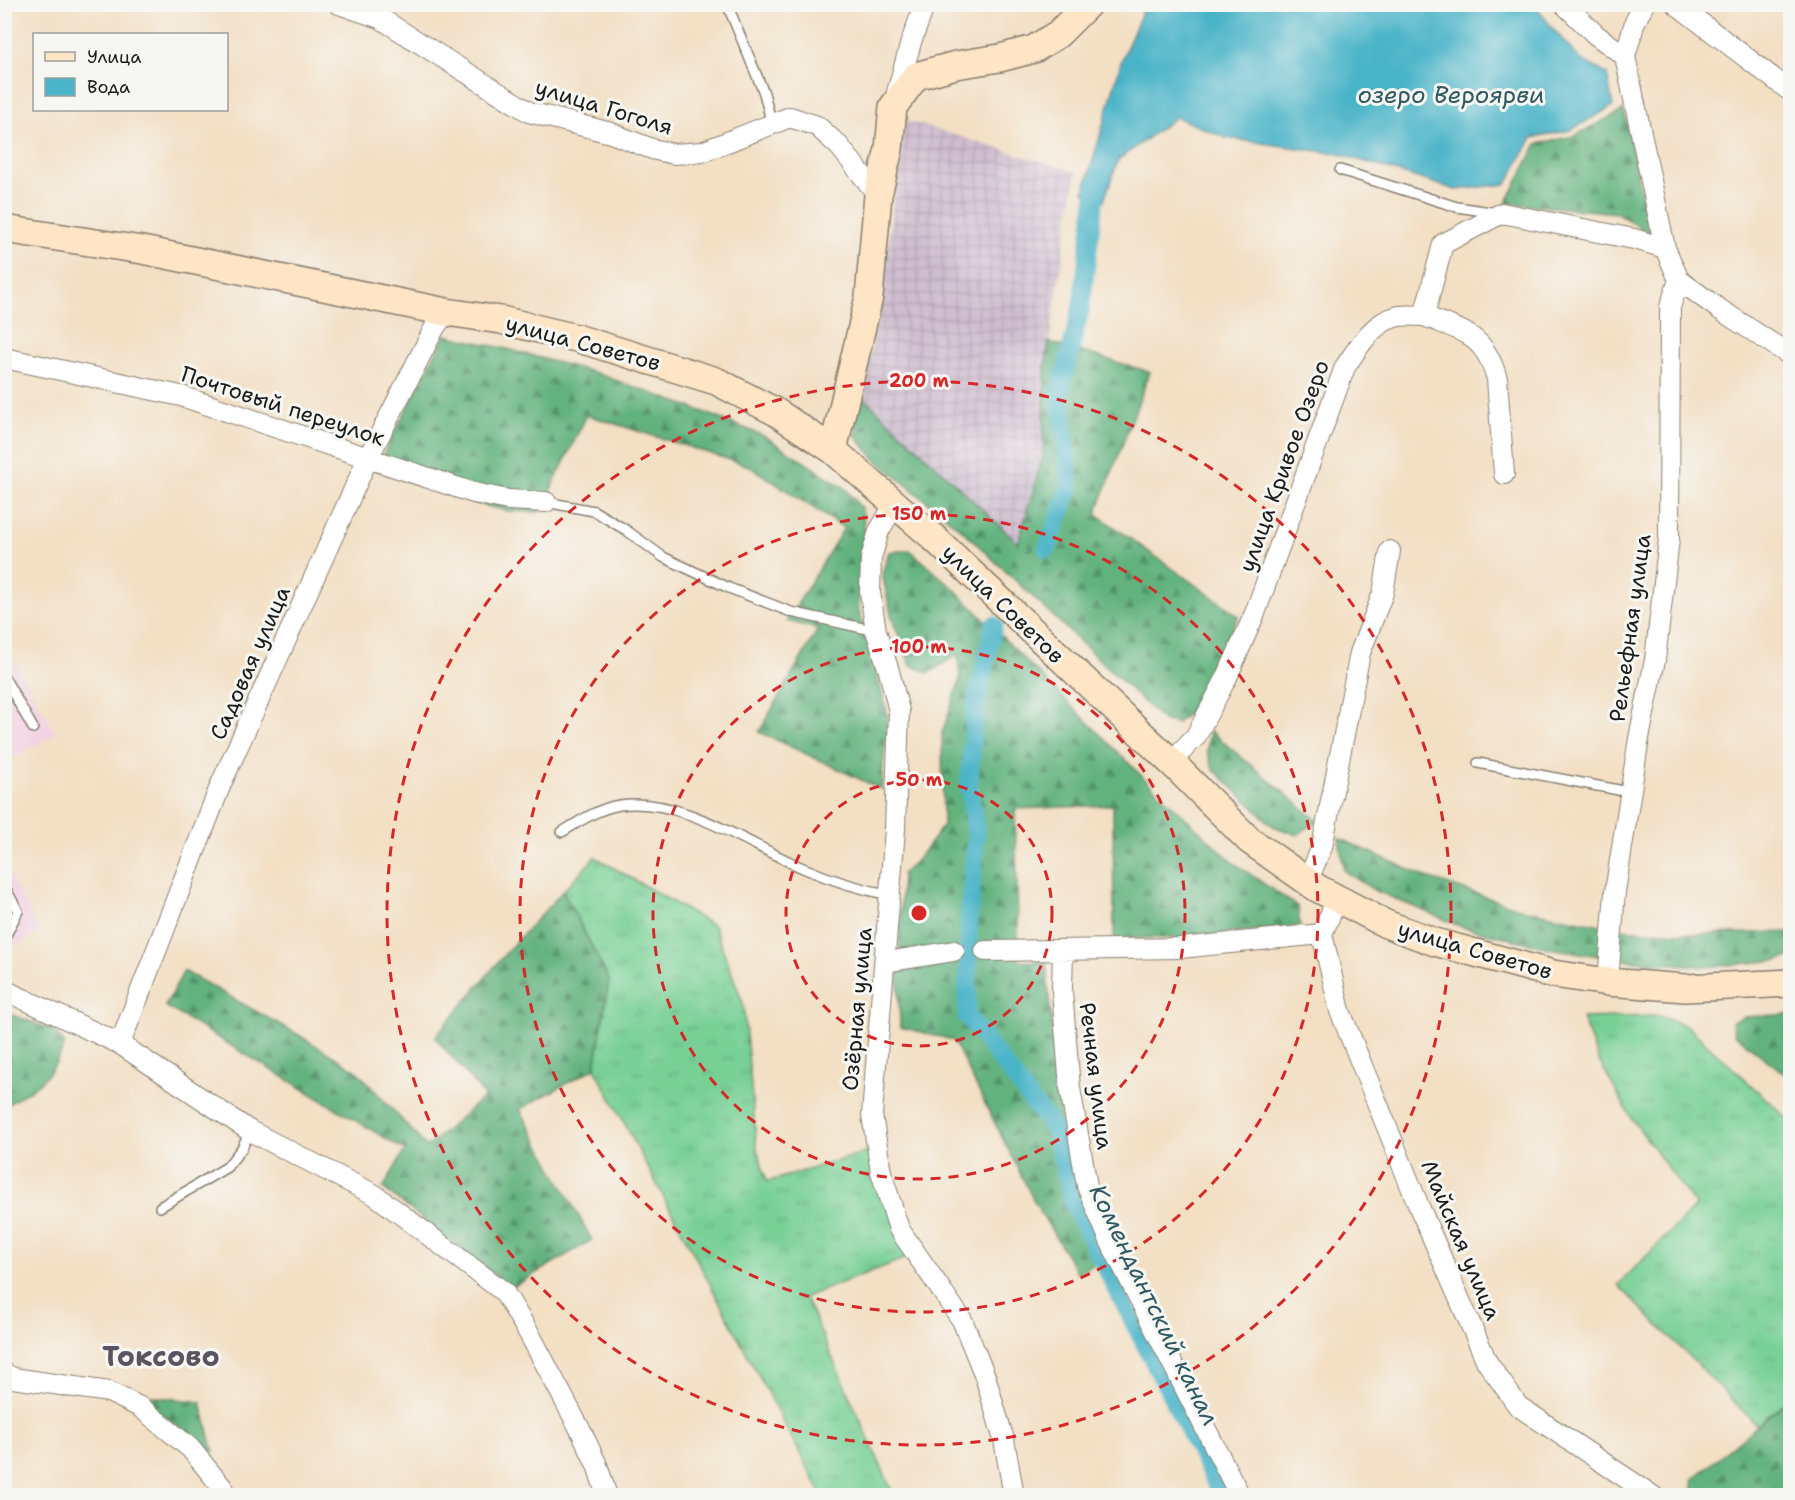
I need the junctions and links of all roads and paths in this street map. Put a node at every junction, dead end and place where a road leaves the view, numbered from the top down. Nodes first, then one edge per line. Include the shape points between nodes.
1 (339, 4) edge
2 (727, 4) edge
3 (925, 4) edge
4 (1088, 4) edge
5 (1564, 4) edge
6 (1644, 4) edge
7 (1676, 4) edge
8 (1625, 56) junction
9 (1791, 91) edge
10 (893, 107) junction
11 (772, 125) junction
12 (1341, 170) dead end
13 (878, 195) junction
14 (1502, 213) junction
15 (4, 229) edge
16 (1665, 248) junction
17 (1679, 280) junction
18 (446, 312) junction
19 (1424, 316) junction
20 (1791, 356) edge
21 (4, 358) edge
22 (832, 450) junction
23 (368, 458) junction
24 (1504, 474) dead end
25 (546, 502) joint
26 (896, 504) junction
27 (1390, 551) dead end
28 (876, 631) junction
29 (4, 677) edge
30 (33, 728) dead end
31 (1171, 762) junction
32 (1478, 763) dead end
33 (1629, 792) junction
34 (562, 832) dead end
35 (1307, 882) junction
36 (4, 886) edge
37 (890, 895) junction
38 (1337, 899) junction
39 (1322, 934) junction
40 (4, 935) edge
41 (954, 951) dead end
42 (985, 951) dead end
43 (1063, 951) junction
44 (886, 962) junction
45 (1608, 982) junction
46 (1791, 983) edge
47 (4, 990) edge
48 (120, 1044) junction
49 (250, 1131) junction
50 (160, 1207) dead end
51 (4, 1373) edge
52 (225, 1496) edge
53 (607, 1496) edge
54 (1014, 1496) edge
55 (1240, 1496) edge
56 (1653, 1496) edge

1 - 11 street, улица Гоголя via 380,18 529,112 611,133 652,149 674,154 702,152
2 - 11 lane via 764,93
3 - 10 street
4 - 10 main road via 1058,34 1034,49 916,76
5 - 8 street
6 - 8 street
7 - 9 street
8 - 16 street
10 - 13 main road via 889,149
11 - 13 street, улица Гоголя via 790,117 817,126 839,146
12 - 14 lane via 1457,207
13 - 22 main road via 869,297
14 - 16 street
14 - 19 street via 1443,244
15 - 18 main road, улица Советов via 142,250
16 - 17 street
17 - 20 street
17 - 33 street, Рельефная улица via 1670,307 1669,539 1654,660
18 - 22 main road, улица Советов via 576,338 716,381 776,412
18 - 23 street, Садовая улица
19 - 24 street via 1468,333 1490,357 1497,379
19 - 31 street, улица Кривое Озеро via 1396,316 1381,323 1367,334 1345,367 1255,613 1227,677 1196,736
21 - 23 street, Почтовый переулок via 181,396
22 - 26 main road, улица Советов
23 - 25 street, Почтовый переулок via 474,493
23 - 48 street, Садовая улица via 221,784
25 - 28 lane via 594,510 663,557 729,588 791,612
26 - 28 street, Озёрная улица via 879,531 871,558 870,592
26 - 31 main road, улица Советов
27 - 35 street via 1383,593 1360,653 1322,847
28 - 37 street, Озёрная улица via 898,711
29 - 30 lane
31 - 35 main road, улица Советов via 1249,840
32 - 33 lane
33 - 45 street, Рельефная улица
34 - 37 lane via 590,815 619,805 652,805 700,818 803,868
35 - 38 main road, улица Советов
36 - 40 lane via 18,911
37 - 44 street, Озёрная улица
38 - 39 street
38 - 45 main road, улица Советов via 1386,924 1435,942 1553,974
39 - 43 street via 1180,948
39 - 56 street, Майская улица via 1340,1011 1487,1362 1518,1406
41 - 44 street
42 - 43 street
43 - 55 street, Речная улица via 1062,991 1070,1088 1087,1186 1111,1243
44 - 54 street, Озёрная улица via 872,1115 881,1172 899,1229 962,1320 985,1376 1004,1440
45 - 46 main road, улица Советов via 1685,988
47 - 48 street
48 - 49 street
49 - 50 lane via 226,1167
49 - 53 street via 375,1195 504,1292 582,1433
51 - 52 street via 13,1378 109,1392 140,1407 190,1448

